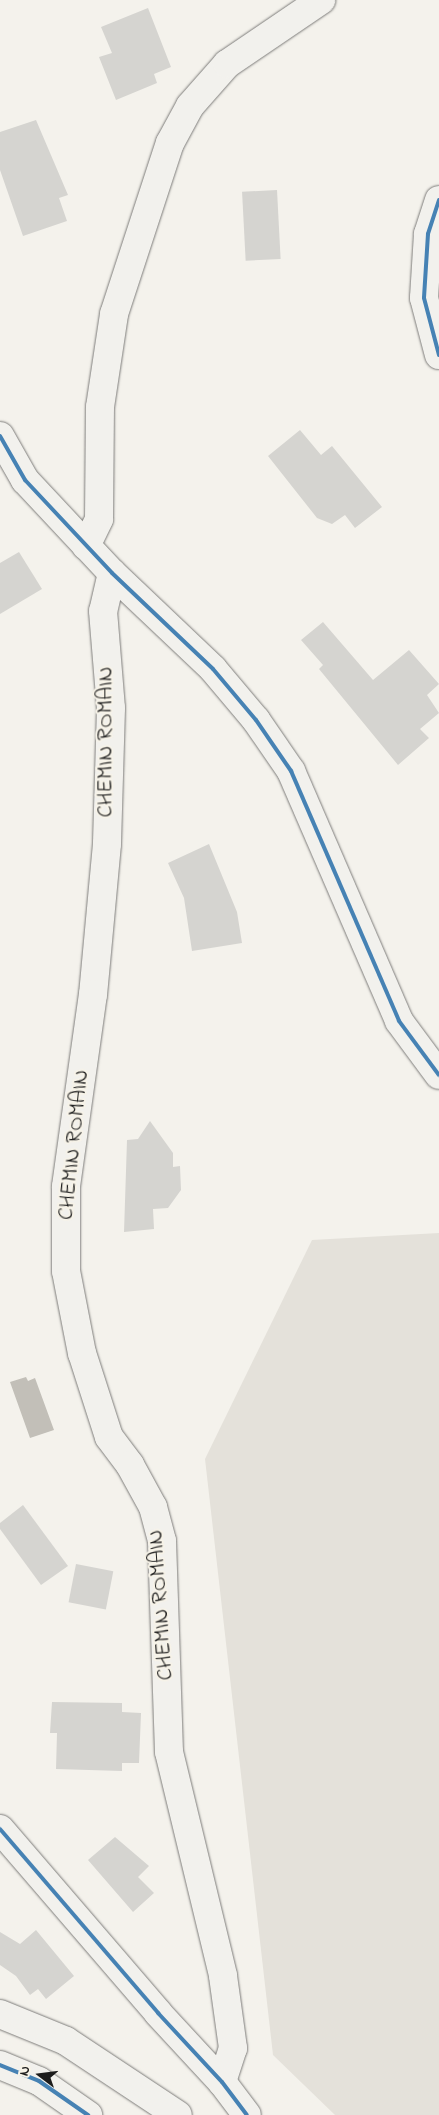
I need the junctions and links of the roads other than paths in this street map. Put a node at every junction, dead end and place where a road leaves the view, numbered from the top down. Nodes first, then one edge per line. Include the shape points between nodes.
1 (321, 0) edge
2 (439, 200) edge
3 (439, 355) edge
4 (0, 436) edge
5 (86, 546) junction
6 (112, 573) junction
7 (439, 1075) edge
8 (0, 1829) edge
9 (0, 2014) edge
10 (0, 2066) edge
11 (222, 2082) junction
12 (88, 2115) edge
13 (175, 2115) edge
14 (247, 2115) edge

1 - 5 street via 227,64 190,106 170,143 114,314 100,407 99,519
2 - 3 street via 428,234 424,298
4 - 5 street via 25,480
5 - 6 street
6 - 7 street via 214,669 256,720 291,771 399,1022
6 - 11 street, CHEMIN ROMAIN via 103,611 111,708 107,844 93,994 66,1187 66,1271 82,1353 109,1437 130,1465 153,1507 162,1541 170,1752 223,1976 233,2048
8 - 11 street via 151,2006
9 - 13 street via 66,2041
10 - 12 street via 39,2080
11 - 14 street

